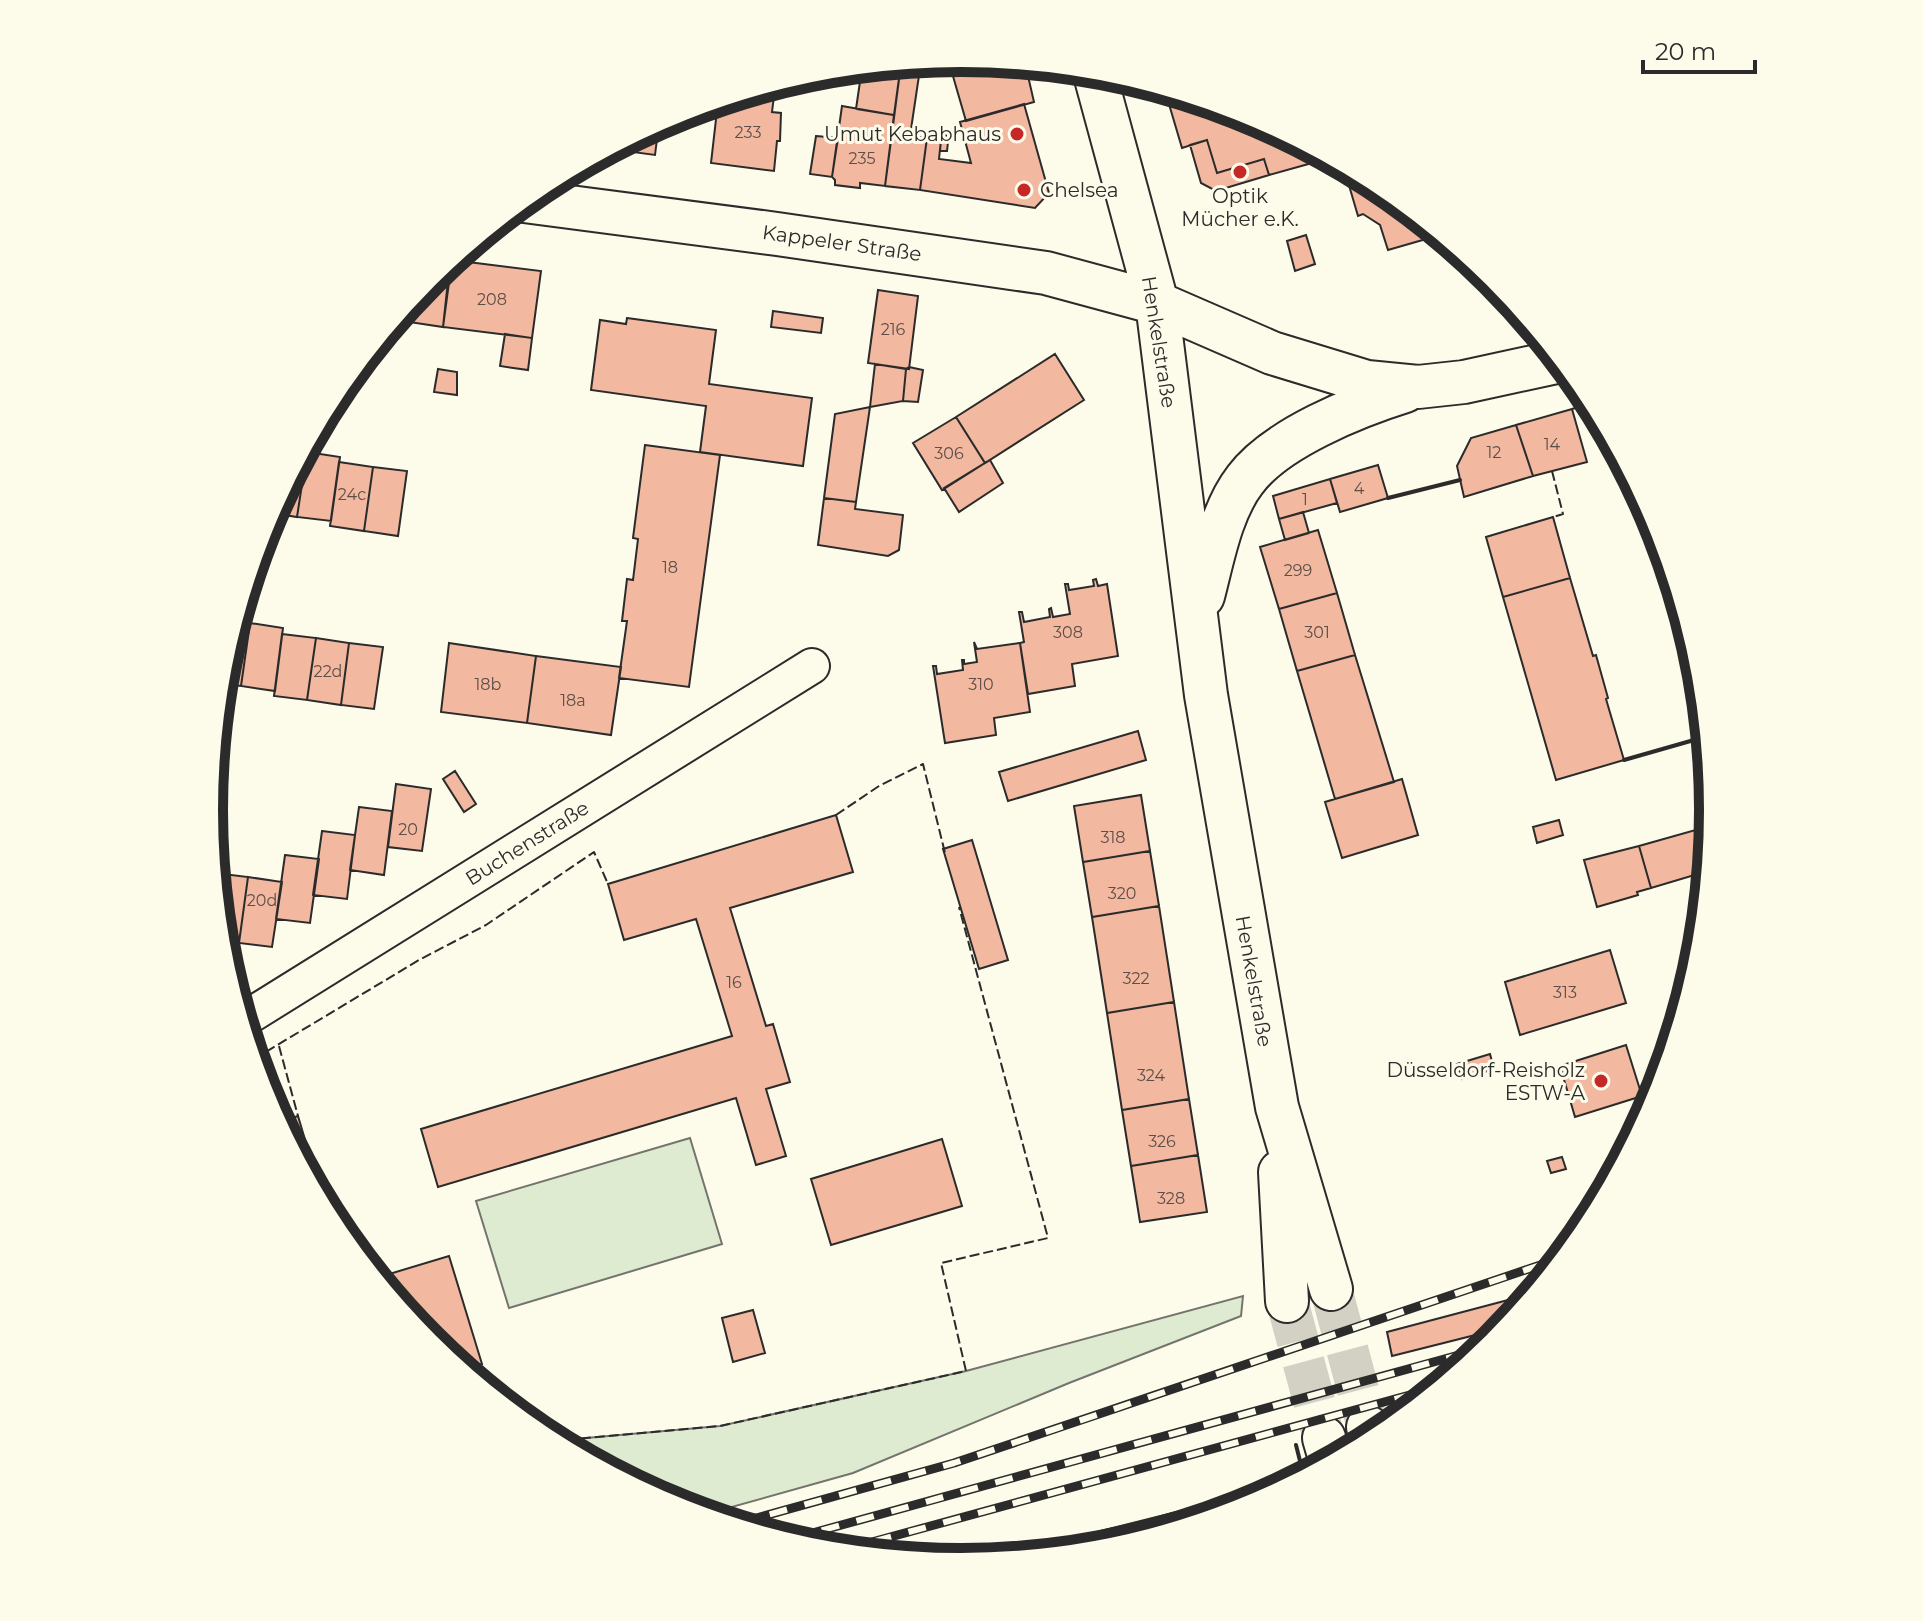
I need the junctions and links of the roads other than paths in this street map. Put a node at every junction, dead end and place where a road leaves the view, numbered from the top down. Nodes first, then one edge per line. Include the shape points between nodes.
1 (1098, 85) edge
2 (541, 203) edge
3 (1157, 303) junction
4 (1549, 364) edge
5 (1418, 387) junction
6 (1198, 618) junction
7 (812, 666) dead end
8 (252, 1015) edge
9 (1277, 1107) junction
10 (1331, 1289) tunnel mouth
11 (1287, 1301) tunnel mouth

1 - 3 street, Henkelstraße
2 - 3 street, Kappeler Straße via 1016,268
3 - 5 street, Kappeler Straße via 1320,369 1367,382
3 - 6 street, Henkelstraße
4 - 5 street
5 - 6 street, Henkelstraße via 1322,423 1274,453 1245,480 1220,528
6 - 9 street, Henkelstraße via 1231,854
7 - 8 street, Buchenstraße
9 - 10 street, Henkelstraße
9 - 11 street, Henkelstraße

